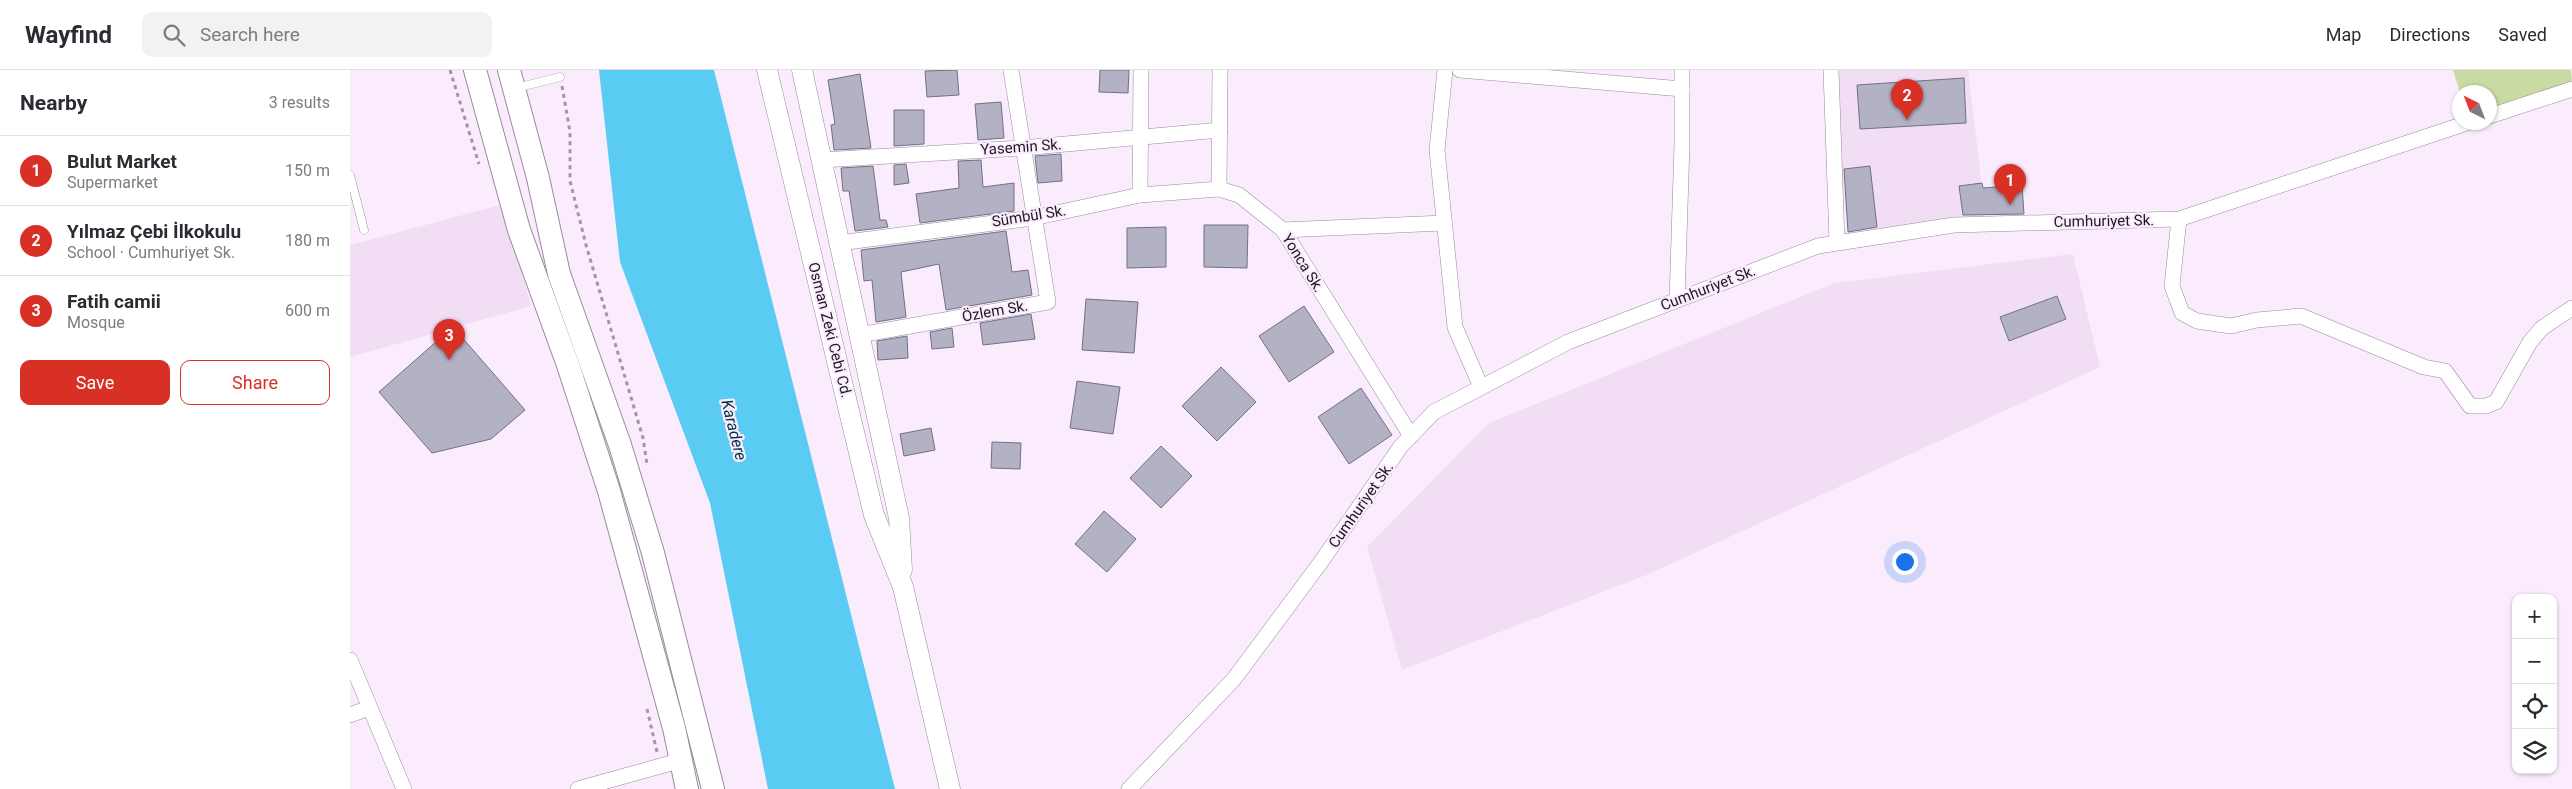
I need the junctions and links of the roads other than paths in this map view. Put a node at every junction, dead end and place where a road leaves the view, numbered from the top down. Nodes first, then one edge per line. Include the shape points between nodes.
1 (475, 70) edge
2 (767, 70) edge
3 (802, 70) edge
4 (1011, 70) edge
5 (1141, 70) edge
6 (1220, 70) edge
7 (1445, 70) edge
8 (1460, 70) edge
9 (1682, 70) edge
10 (1832, 70) edge
11 (560, 77) road end
12 (512, 79) edge
13 (1682, 89) junction
14 (2572, 89) edge
15 (2497, 114) edge
16 (2452, 128) edge
17 (1220, 130) junction
18 (1140, 137) junction
19 (1022, 148) junction
20 (822, 160) junction
21 (350, 174) edge
22 (1219, 189) junction
23 (1140, 196) junction
24 (1033, 218) junction
25 (2179, 219) junction
26 (1444, 223) junction
27 (364, 230) dead end
28 (1283, 230) junction
29 (839, 242) junction
30 (1837, 243) junction
31 (1677, 300) junction
32 (2572, 308) edge
33 (859, 335) junction
34 (1481, 387) junction
35 (1411, 436) junction
36 (902, 587) junction
37 (350, 660) edge
38 (369, 708) junction
39 (350, 715) edge
40 (671, 763) junction
41 (404, 789) edge
42 (578, 789) edge
43 (687, 789) edge
44 (713, 789) edge
45 (950, 789) edge
46 (1130, 789) edge

1 - 40 main road via 519,230 568,364 609,491
2 - 36 street, Osman Zeki Cebi Cd. via 874,515
3 - 20 street, Osman Zeki Cebi Cd.
4 - 19 street
5 - 18 street
6 - 17 street
7 - 26 street via 1437,150
8 - 13 street
9 - 13 street
10 - 30 street
11 - 12 lane
12 - 44 main road via 559,274 620,445 653,553
13 - 31 street
14 - 15 street
16 - 25 street, Cumhuriyet Sk.
17 - 18 street, Yasemin Sk.
17 - 22 street
18 - 19 street, Yasemin Sk.
18 - 23 street
19 - 20 street, Yasemin Sk.
19 - 24 street
20 - 29 street, Osman Zeki Cebi Cd.
21 - 27 lane
22 - 23 street, Sümbül Sk.
22 - 28 street, Yonca Sk. via 1238,195
23 - 24 street, Sümbül Sk.
24 - 29 street, Sümbül Sk.
24 - 33 street, Özlem Sk. via 1048,302
25 - 30 street, Cumhuriyet Sk. via 1954,225
25 - 32 street via 2172,286 2182,312 2197,321 2231,326 2301,316 2424,367 2445,371 2470,406 2496,402 2530,342 2542,328
26 - 28 street
26 - 34 street via 1455,328
28 - 35 street, Yonca Sk.
29 - 33 street, Osman Zeki Cebi Cd.
30 - 31 street, Cumhuriyet Sk. via 1818,246
31 - 34 street, Cumhuriyet Sk. via 1568,342
33 - 36 street, Osman Zeki Cebi Cd. via 899,518
34 - 35 street, Cumhuriyet Sk. via 1434,412
35 - 46 street, Cumhuriyet Sk. via 1234,679
36 - 45 street, Osman Zeki Cebi Cd.
37 - 38 street
38 - 39 street
38 - 41 street
40 - 42 street
40 - 43 main road

